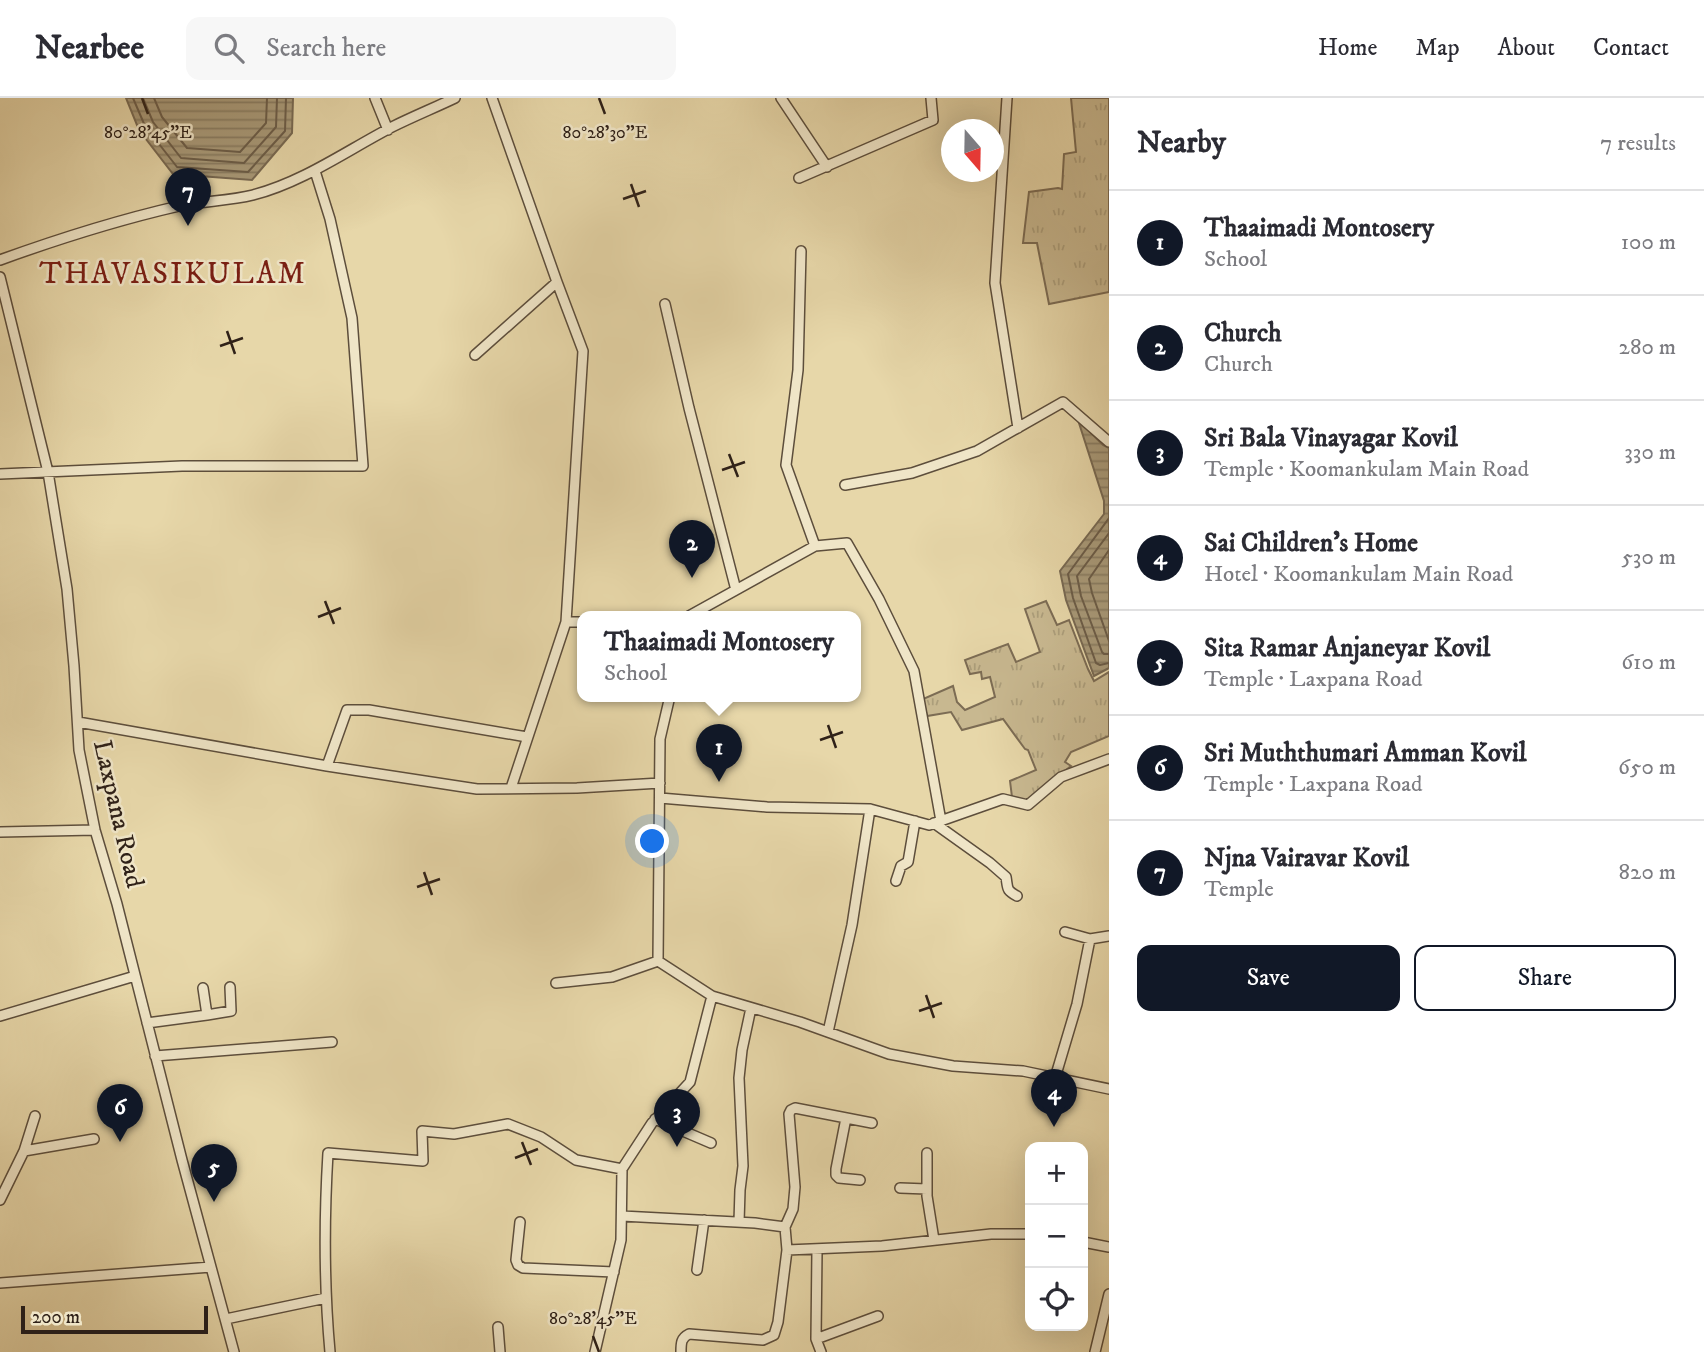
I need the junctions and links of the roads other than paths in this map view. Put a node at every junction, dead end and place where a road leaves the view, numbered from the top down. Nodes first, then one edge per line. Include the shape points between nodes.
1 (375, 98) edge
2 (455, 98) edge
3 (492, 98) edge
4 (781, 98) edge
5 (931, 98) edge
6 (1007, 98) edge
7 (388, 130) junction
8 (827, 167) junction
9 (315, 171) junction
10 (799, 178) dead end
11 (801, 251) dead end
12 (0, 260) edge
13 (0, 277) edge
14 (557, 282) junction
15 (665, 304) dead end
16 (475, 355) dead end
17 (1018, 428) junction
18 (1109, 442) edge
19 (48, 472) junction
20 (0, 474) edge
21 (845, 485) dead end
22 (815, 546) junction
23 (736, 590) junction
24 (698, 611) edge
25 (566, 622) junction
26 (577, 622) edge
27 (669, 702) edge
28 (78, 722) junction
29 (527, 737) junction
30 (1109, 760) edge
31 (327, 766) junction
32 (660, 783) junction
33 (511, 788) junction
34 (660, 798) junction
35 (870, 809) junction
36 (915, 821) junction
37 (937, 822) junction
38 (95, 830) junction
39 (0, 832) edge
40 (896, 881) dead end
41 (1017, 896) dead end
42 (1065, 932) dead end
43 (1109, 936) edge
44 (1090, 939) junction
45 (658, 961) junction
46 (135, 976) junction
47 (556, 983) dead end
48 (230, 987) dead end
49 (203, 988) dead end
50 (712, 996) junction
51 (751, 1007) junction
52 (0, 1016) edge
53 (207, 1016) junction
54 (147, 1023) junction
55 (828, 1032) junction
56 (332, 1042) dead end
57 (155, 1056) junction
58 (1055, 1078) junction
59 (1109, 1088) edge
60 (35, 1116) dead end
61 (846, 1118) junction
62 (655, 1119) junction
63 (872, 1122) dead end
64 (94, 1139) dead end
65 (710, 1143) dead end
66 (24, 1151) junction
67 (927, 1153) dead end
68 (622, 1170) junction
69 (860, 1180) dead end
70 (900, 1188) dead end
71 (927, 1189) junction
72 (0, 1200) edge
73 (622, 1216) junction
74 (704, 1220) junction
75 (739, 1222) junction
76 (520, 1223) dead end
77 (785, 1227) junction
78 (1025, 1234) edge
79 (934, 1240) junction
80 (1088, 1243) edge
81 (1109, 1247) edge
82 (786, 1250) junction
83 (817, 1250) junction
84 (211, 1267) junction
85 (697, 1270) dead end
86 (614, 1272) junction
87 (0, 1283) edge
88 (1109, 1294) edge
89 (326, 1298) junction
90 (878, 1316) dead end
91 (226, 1319) junction
92 (498, 1327) dead end
93 (816, 1339) junction
94 (234, 1352) edge
95 (330, 1352) edge
96 (500, 1352) edge
97 (595, 1352) edge
98 (681, 1352) edge
99 (821, 1352) edge
100 (1095, 1352) edge

1 - 7 street
2 - 7 street
3 - 14 street
4 - 8 street
5 - 8 street via 933,120
6 - 17 street via 995,283
7 - 9 street
8 - 10 street
9 - 12 street via 252,195 181,206
9 - 19 street via 352,318 363,466
11 - 22 street via 798,370 786,465
13 - 19 street, Laxpana Road
14 - 16 street
14 - 25 street via 583,351
15 - 23 street
17 - 18 street via 1063,402
17 - 21 street via 977,451 912,473
19 - 20 street
19 - 28 street, Laxpana Road via 67,589
22 - 23 street
22 - 37 street via 847,543 914,671
23 - 24 street
25 - 26 street
25 - 29 street
27 - 32 street via 660,739
28 - 31 street
28 - 38 street, Laxpana Road
29 - 31 street via 347,710
29 - 33 street
30 - 37 street via 1061,776 1028,805 1003,799
31 - 33 street via 477,789
32 - 33 street
32 - 34 street
34 - 35 street
34 - 45 street
35 - 36 street
35 - 55 street via 852,925
36 - 37 street
36 - 40 street via 908,862 901,866
37 - 41 street via 1006,877 1009,892
38 - 39 street
38 - 46 street, Laxpana Road
42 - 44 street
43 - 44 street
44 - 58 street
45 - 47 street via 612,977
45 - 50 street
46 - 52 street
46 - 54 street, Laxpana Road
48 - 53 street via 232,1011
49 - 53 street
50 - 51 street
50 - 62 street via 690,1082
51 - 55 street
51 - 75 street via 739,1079 743,1166
53 - 54 street
54 - 57 street, Laxpana Road
55 - 58 street via 889,1054
56 - 57 street
57 - 84 street, Laxpana Road
58 - 59 street
60 - 66 street
61 - 63 street
61 - 69 street via 836,1175
61 - 77 street via 791,1110 795,1187
62 - 65 street
62 - 68 street
64 - 66 street
66 - 72 street
67 - 71 street
68 - 73 street
68 - 89 street via 576,1160 541,1137 508,1124 454,1134 422,1131 423,1161 328,1153
70 - 71 street
71 - 79 street
73 - 74 street
73 - 86 street
74 - 75 street
74 - 85 street
75 - 77 street
76 - 86 street via 517,1265
77 - 82 street
78 - 79 street
79 - 83 street
80 - 81 street
82 - 83 street
82 - 98 street via 774,1335 763,1340 689,1334 681,1341
83 - 93 street
84 - 87 street
84 - 91 street, Laxpana Road
86 - 97 street
88 - 100 street
89 - 91 street
89 - 95 street
90 - 93 street
91 - 94 street, Laxpana Road
92 - 96 street
93 - 99 street

